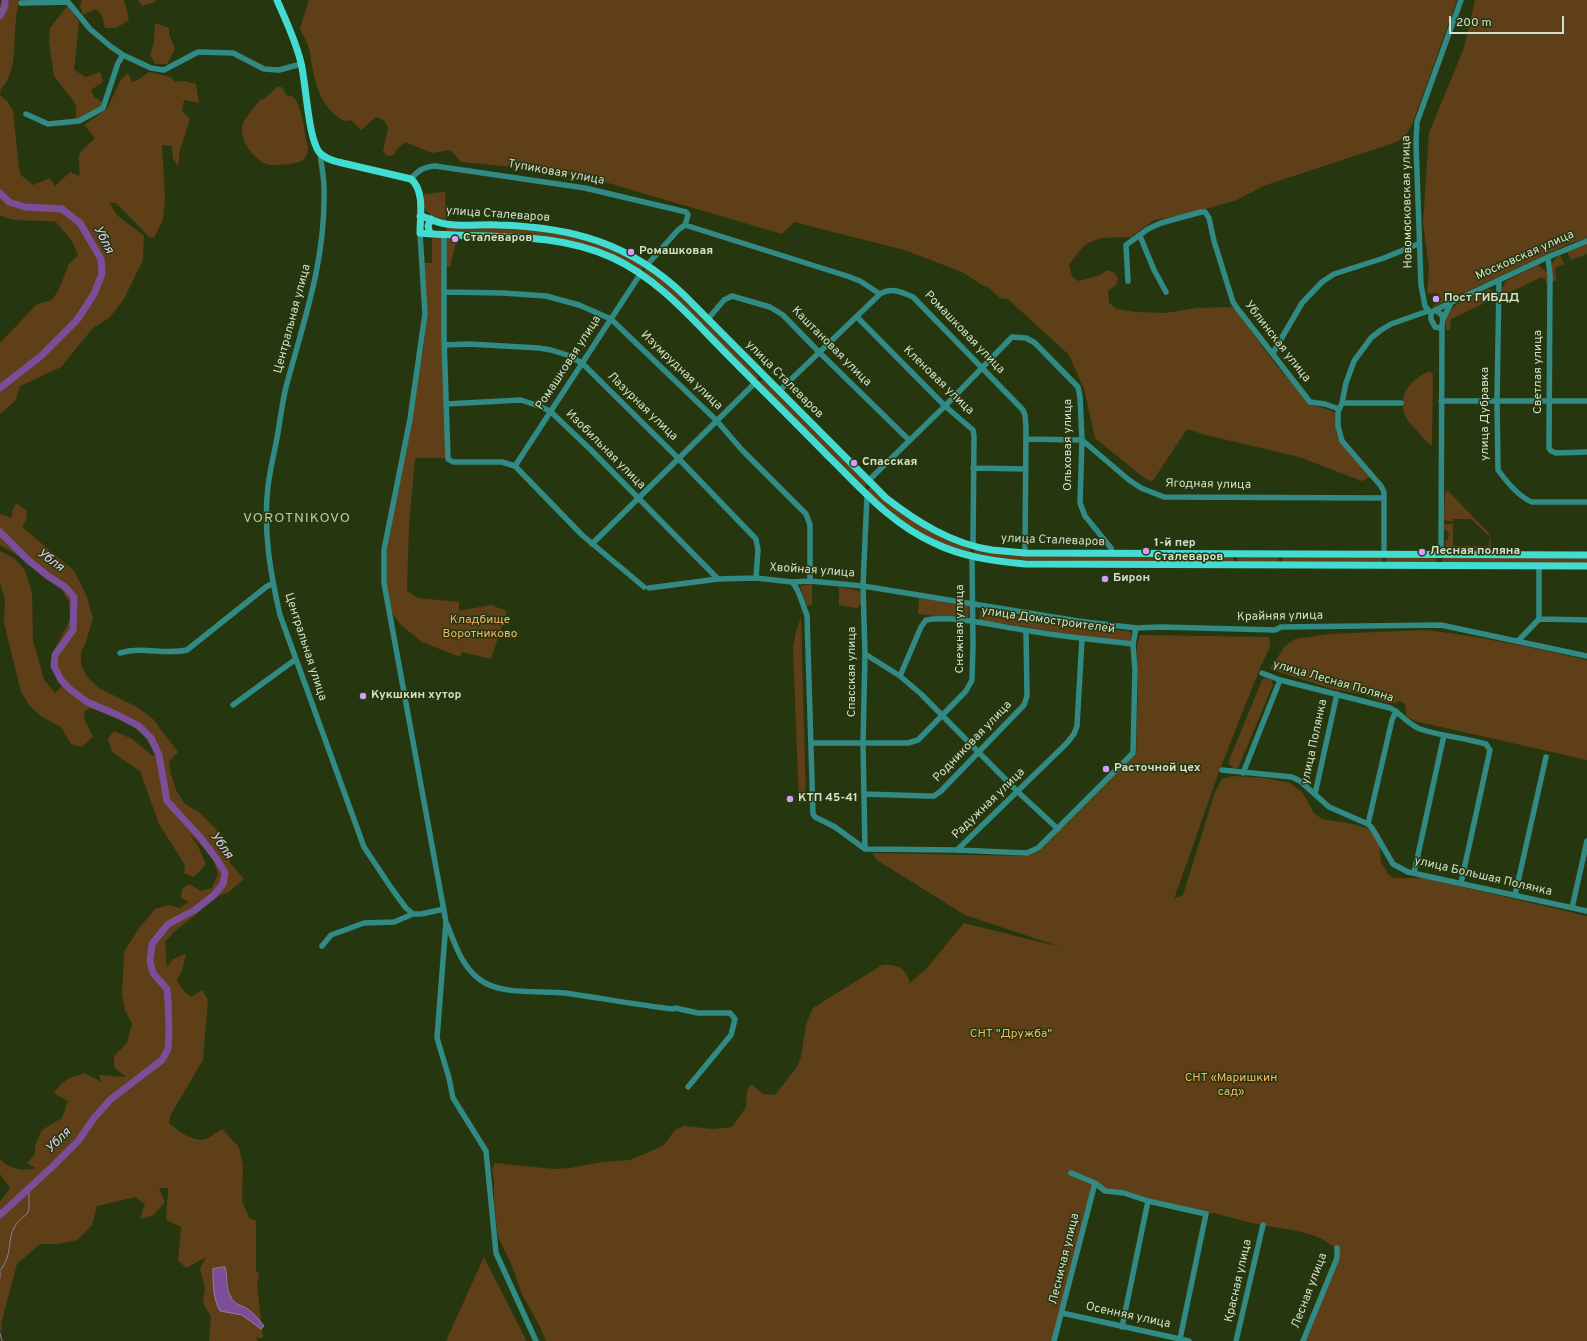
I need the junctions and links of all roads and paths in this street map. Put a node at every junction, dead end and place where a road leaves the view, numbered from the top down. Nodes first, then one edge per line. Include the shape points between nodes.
1 (277, 0) edge
2 (1461, 0) edge
3 (21, 3) dead end
4 (123, 55) junction
5 (301, 64) junction
6 (26, 114) dead end
7 (320, 152) junction
8 (411, 179) junction
9 (420, 216) junction
10 (431, 219) junction
11 (445, 224) junction
12 (685, 225) junction
13 (420, 233) junction
14 (430, 234) junction
15 (444, 235) junction
16 (1140, 236) junction
17 (1587, 241) edge
18 (1418, 244) junction
19 (1548, 257) junction
20 (648, 264) junction
21 (641, 273) junction
22 (1499, 280) junction
23 (1128, 281) dead end
24 (445, 292) junction
25 (1166, 292) dead end
26 (880, 294) junction
27 (1452, 302) junction
28 (1431, 311) junction
29 (857, 317) junction
30 (611, 318) junction
31 (708, 319) junction
32 (1443, 319) junction
33 (1442, 325) junction
34 (1436, 328) junction
35 (1442, 341) junction
36 (445, 345) junction
37 (819, 352) junction
38 (1273, 353) junction
39 (582, 364) junction
40 (982, 368) junction
41 (763, 375) junction
42 (755, 383) junction
43 (779, 391) junction
44 (1441, 401) junction
45 (1497, 401) junction
46 (1550, 401) junction
47 (1587, 401) edge
48 (1342, 403) junction
49 (1401, 403) dead end
50 (446, 404) junction
51 (945, 406) junction
52 (1339, 409) junction
53 (550, 411) junction
54 (716, 420) junction
55 (1026, 439) junction
56 (909, 440) junction
57 (1082, 440) junction
58 (1587, 452) edge
59 (678, 458) junction
60 (516, 466) junction
61 (973, 468) junction
62 (1026, 469) junction
63 (869, 482) junction
64 (865, 494) junction
65 (638, 498) junction
66 (1384, 498) junction
67 (1587, 502) edge
68 (592, 544) junction
69 (973, 546) junction
70 (1025, 553) junction
71 (1112, 553) junction
72 (1162, 554) junction
73 (1236, 554) junction
74 (1384, 554) junction
75 (1441, 555) junction
76 (1587, 555) edge
77 (972, 557) junction
78 (1163, 564) junction
79 (1235, 565) junction
80 (1384, 566) junction
81 (1440, 566) junction
82 (1539, 566) junction
83 (1587, 566) edge
84 (756, 578) junction
85 (718, 579) junction
86 (810, 581) junction
87 (792, 582) junction
88 (273, 583) junction
89 (863, 586) junction
90 (972, 604) junction
91 (1539, 619) junction
92 (1587, 620) edge
93 (973, 622) junction
94 (1136, 628) junction
95 (1026, 631) junction
96 (1082, 639) junction
97 (1518, 641) junction
98 (1133, 644) junction
99 (120, 653) dead end
100 (864, 654) junction
101 (1587, 656) edge
102 (296, 659) junction
103 (1262, 673) dead end
104 (900, 676) junction
105 (1280, 680) junction
106 (1337, 694) junction
107 (234, 705) dead end
108 (1396, 711) junction
109 (942, 715) junction
110 (1444, 735) junction
111 (811, 743) junction
112 (863, 744) junction
113 (979, 752) junction
114 (1546, 757) dead end
115 (1222, 770) dead end
116 (1243, 773) junction
117 (1018, 792) junction
118 (864, 794) junction
119 (1315, 794) junction
120 (1368, 824) junction
121 (1058, 829) junction
122 (1587, 841) edge
123 (865, 849) junction
124 (957, 850) junction
125 (1414, 873) junction
126 (1460, 883) junction
127 (1515, 895) junction
128 (1572, 908) junction
129 (444, 909) junction
130 (1587, 911) edge
131 (412, 914) junction
132 (446, 922) junction
133 (322, 946) dead end
134 (688, 1087) dead end
135 (1071, 1173) dead end
136 (1095, 1183) junction
137 (1148, 1201) junction
138 (1263, 1225) dead end
139 (1336, 1248) dead end
140 (1062, 1313) junction
141 (1122, 1327) junction
142 (1180, 1339) junction
143 (536, 1341) edge
144 (1054, 1341) edge
145 (1189, 1341) edge
146 (1236, 1341) edge
147 (1303, 1341) edge

1 - 5 main road via 297,46
2 - 18 street, Новомосковская улица via 1417,122
3 - 4 street via 68,2 90,29
4 - 5 street via 151,68 164,70 198,52 232,53 264,69 279,70
4 - 6 street via 103,108 79,121 48,124
5 - 7 main road via 312,132
7 - 8 main road via 338,162
7 - 88 street, Центральная улица via 324,187 319,261 313,295 286,389 268,484 267,545
8 - 9 main road via 420,193
8 - 12 street, Тупиковая улица via 420,170 435,166 551,182 686,212 688,214
9 - 10 main road, улица Сталеваров
9 - 13 main road
10 - 11 main road, улица Сталеваров
10 - 14 main road via 428,226
11 - 15 main road
11 - 20 main road, улица Сталеваров via 534,227 570,232 593,238
12 - 20 street
12 - 26 street via 860,280
13 - 14 main road, улица Сталеваров
13 - 129 street via 424,314 410,419 384,550 384,583
14 - 15 main road, улица Сталеваров
15 - 21 main road, улица Сталеваров via 532,238 567,243 601,253
15 - 24 street
16 - 23 street via 1126,246
16 - 25 street
16 - 38 street, Ублинская улица via 1161,223 1205,212 1209,218 1233,302
17 - 19 street, Московская улица
18 - 28 street, Новомосковская улица via 1425,306
18 - 38 street via 1334,274 1314,288 1302,303
19 - 22 street, Московская улица
19 - 46 street, Светлая улица
20 - 21 main road
20 - 31 main road, улица Сталеваров via 669,280
21 - 30 street, Ромашковая улица
21 - 42 main road, улица Сталеваров via 682,308
22 - 27 street, Московская улица
22 - 45 street, улица Дубравка
24 - 30 street, Изумрудная улица via 546,296 579,305
24 - 36 street
26 - 29 street
26 - 40 street, Ромашковая улица via 885,290 893,290 913,297
27 - 28 street, Московская улица
27 - 32 street
28 - 32 street via 1440,314
28 - 34 street, Новомосковская улица
28 - 48 street, Московская улица via 1391,324 1371,338 1354,361
29 - 37 street
29 - 51 street, Кленовая улица
30 - 39 street, Ромашковая улица
30 - 54 street, Изумрудная улица
31 - 37 street, Каштановая улица via 724,300 732,296 770,307 783,316
31 - 41 main road, улица Сталеваров
32 - 33 street
33 - 34 street
33 - 35 street
34 - 35 street
35 - 44 street
36 - 39 street, Лазурная улица via 539,348 567,355
36 - 50 street
37 - 43 street
37 - 56 street, Каштановая улица
38 - 52 street, Ублинская улица via 1310,402
39 - 53 street, Ромашковая улица
39 - 59 street, Лазурная улица
40 - 51 street
40 - 55 street, Ромашковая улица via 1023,410
40 - 57 street, Ольховая улица via 1012,337 1026,338 1035,343 1078,388
41 - 42 main road
41 - 43 main road, улица Сталеваров
42 - 54 street
42 - 64 main road, улица Сталеваров
43 - 63 main road, улица Сталеваров
44 - 45 street
44 - 75 street
45 - 46 street
45 - 67 street, улица Дубравка via 1497,464 1502,475 1532,502
46 - 47 street
46 - 58 street, Светлая улица via 1551,451
48 - 49 street
48 - 52 street, Московская улица
50 - 53 street, Изобильная улица via 521,400
50 - 60 street via 448,459 453,462 502,462
51 - 56 street
51 - 61 street, Кленовая улица via 973,430
52 - 66 street, Московская улица via 1338,426 1342,441 1381,486
53 - 60 street, Ромашковая улица
53 - 65 street, Изобильная улица
54 - 59 street
54 - 86 street, Изумрудная улица via 806,514 810,525
55 - 57 street
55 - 62 street, Ромашковая улица
56 - 63 street
57 - 66 street, Ягодная улица via 1141,488 1164,497
57 - 71 street, Ольховая улица via 1082,511 1111,548
59 - 65 street
59 - 84 street, Лазурная улица via 756,539
60 - 68 street, Хвойная улица
61 - 62 street
61 - 69 street, Кленовая улица
62 - 70 street, Ромашковая улица
63 - 64 main road
63 - 69 main road, улица Сталеваров via 923,525
64 - 77 main road, улица Сталеваров via 897,521 924,539
64 - 89 street, Спасская улица
65 - 68 street
65 - 85 street, Изобильная улица
66 - 74 street, Московская улица
68 - 85 street, Хвойная улица via 647,588
69 - 70 main road, улица Сталеваров
69 - 77 main road
70 - 71 main road, улица Сталеваров
71 - 72 main road, улица Сталеваров
72 - 73 main road, улица Сталеваров
72 - 78 main road
73 - 74 main road, улица Сталеваров
73 - 79 main road
74 - 75 main road, улица Сталеваров
74 - 80 main road
75 - 76 main road, улица Сталеваров
75 - 81 main road
77 - 78 main road, улица Сталеваров via 1025,564
77 - 90 street, Снежная улица
78 - 79 main road, улица Сталеваров
79 - 80 main road, улица Сталеваров
80 - 81 main road, улица Сталеваров
81 - 82 main road, улица Сталеваров
82 - 83 main road, улица Сталеваров
82 - 91 street
84 - 85 street, Хвойная улица
84 - 87 street, Хвойная улица
86 - 87 street, Хвойная улица
86 - 89 street, Хвойная улица
87 - 111 street via 797,587 807,615
88 - 99 street via 187,650 176,652 132,649
88 - 102 street, Центральная улица via 280,615
89 - 90 street, Хвойная улица
89 - 100 street, Спасская улица
90 - 93 street, Снежная улица
90 - 94 street, Крайняя улица
91 - 92 street
91 - 97 street
93 - 95 street, улица Домостроителей
93 - 104 street, улица Домостроителей via 935,618 926,620
93 - 109 street, Снежная улица via 972,680 970,686
94 - 97 street, Крайняя улица via 1275,630 1282,627 1441,625
94 - 98 street
95 - 96 street, улица Домостроителей
95 - 113 street, Родниковая улица via 1027,696 1024,705
96 - 98 street, улица Домостроителей
96 - 117 street, Радужная улица via 1078,718 1074,734
97 - 101 street, Крайняя улица
98 - 121 street via 1133,753
100 - 104 street
100 - 112 street, Спасская улица
102 - 107 street
102 - 131 street, Центральная улица via 364,847 392,890
103 - 105 street, улица Лесная Поляна
104 - 109 street
105 - 106 street, улица Лесная Поляна
105 - 116 street
106 - 108 street, улица Лесная Поляна
106 - 119 street, улица Полянка
108 - 110 street, улица Лесная Поляна via 1408,723 1419,729
108 - 120 street
109 - 112 street, Снежная улица via 918,740 908,743
109 - 113 street
110 - 125 street
110 - 126 street, улица Лесная Поляна via 1486,744 1490,750
111 - 112 street, Снежная улица
111 - 123 street via 813,814
112 - 118 street, Спасская улица
113 - 117 street
113 - 118 street, Родниковая улица via 934,796
114 - 127 street
115 - 116 street
116 - 119 street via 1292,777
117 - 121 street
117 - 124 street, Радужная улица
118 - 123 street, Спасская улица
119 - 120 street via 1329,807
120 - 125 street, улица Большая Полянка via 1393,864
121 - 124 street via 1038,848 1027,853
122 - 128 street
123 - 124 street, Радужная улица
125 - 126 street, улица Большая Полянка
126 - 127 street, улица Большая Полянка
127 - 128 street, улица Большая Полянка
128 - 130 street, улица Большая Полянка
129 - 131 street
129 - 132 street
131 - 133 street via 394,922 364,922 331,935
132 - 134 street via 459,956 479,979 499,988 552,992 698,1013 730,1013 735,1019 730,1035
132 - 143 street via 437,1038 453,1098 486,1151 496,1253
135 - 136 street
136 - 137 street via 1105,1191 1124,1193
136 - 140 street, Лесничая улица
137 - 141 street
137 - 142 street via 1206,1214
138 - 146 street, Красная улица
139 - 147 street, Лесная улица via 1337,1258
140 - 141 street, Осенняя улица
140 - 144 street, Лесничая улица
141 - 142 street, Осенняя улица
142 - 145 street, Осенняя улица

